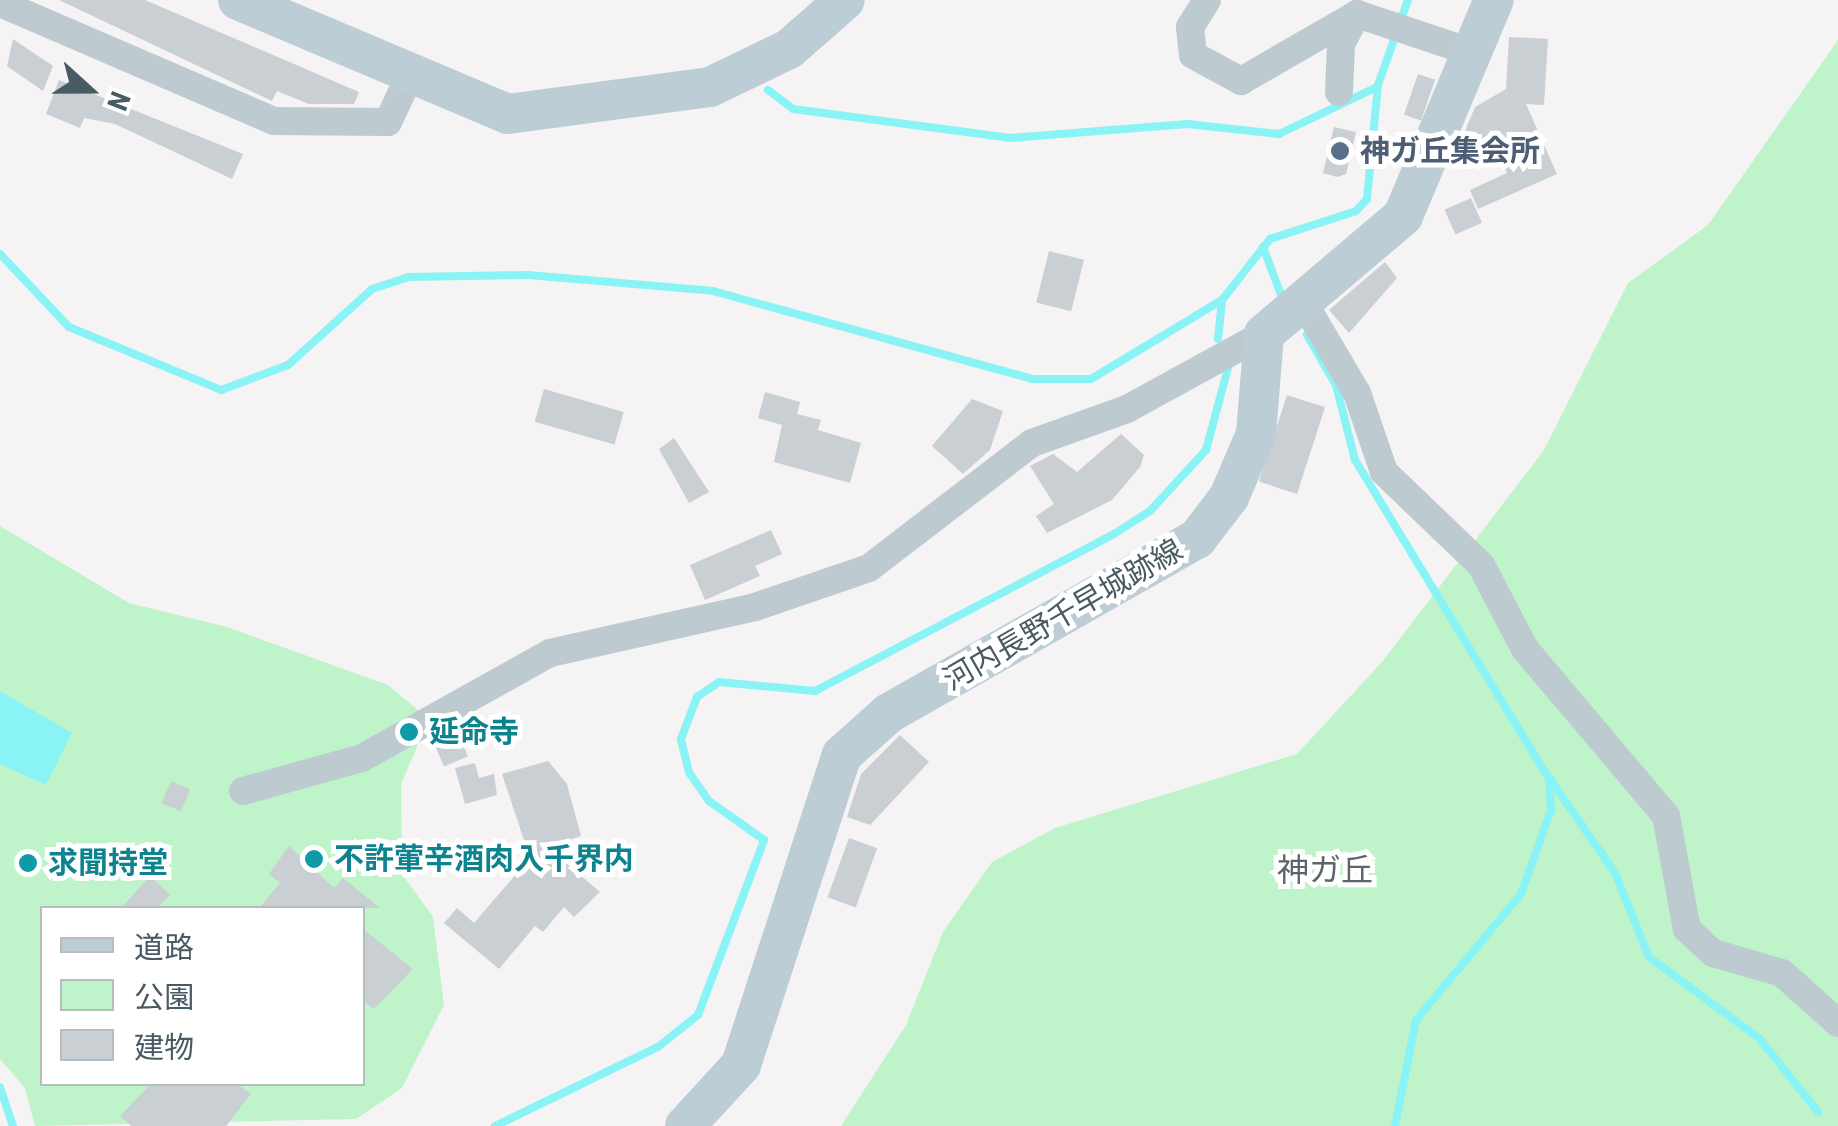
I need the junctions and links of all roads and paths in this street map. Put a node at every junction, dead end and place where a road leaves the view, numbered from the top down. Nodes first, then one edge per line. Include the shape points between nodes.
1 (238, 0) edge
2 (844, 0) edge
3 (1207, 0) edge
4 (1494, 0) edge
5 (0, 3) edge
6 (1370, 16) junction
7 (1459, 47) junction
8 (409, 78) junction
9 (1339, 92) dead end
10 (1301, 298) junction
11 (1264, 334) junction
12 (243, 791) dead end
13 (1838, 1023) edge
14 (685, 1126) edge

1 - 8 main road
2 - 8 main road via 760,67 667,98 508,114
3 - 6 street via 1190,27 1193,55 1241,81
4 - 7 main road
5 - 8 street via 274,122 388,122
6 - 7 street
6 - 9 street via 1341,44
7 - 10 main road via 1403,216
10 - 11 main road
10 - 13 street via 1358,394 1384,472 1481,566 1525,649 1666,816 1687,928 1714,953 1782,974
11 - 12 street via 1127,409 1032,443 869,568 756,607 550,653 362,758
11 - 14 main road, 河内長野千早城跡線 via 1256,434 1229,497 1197,538 888,713 842,754 741,1065

